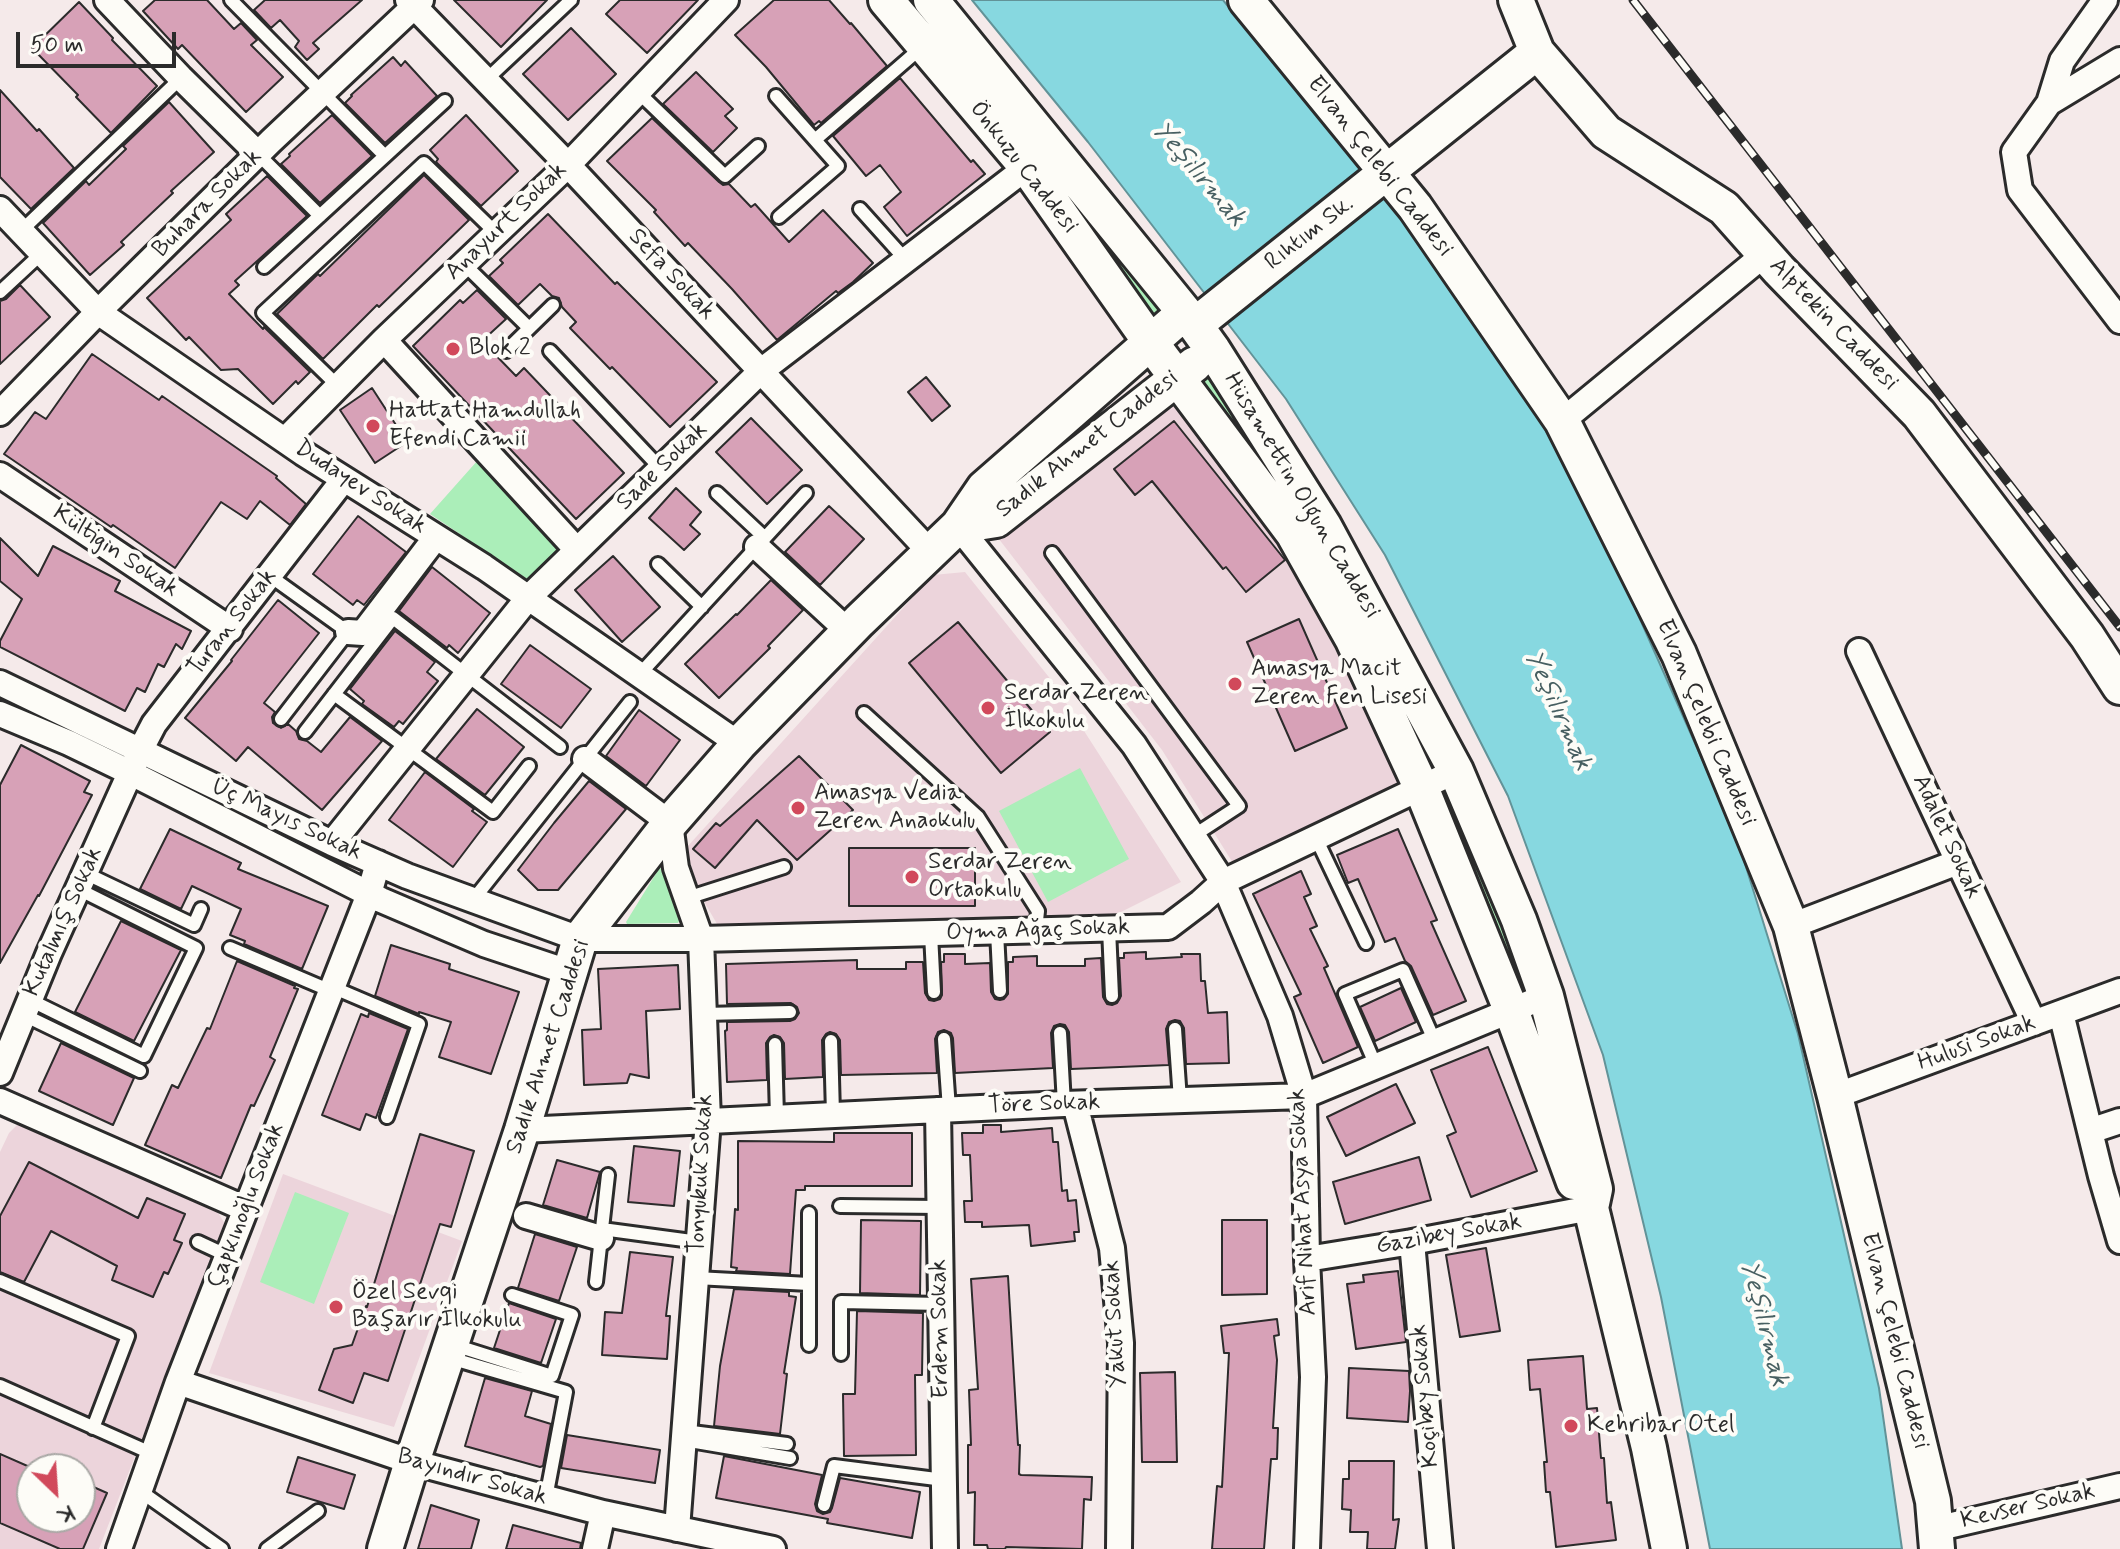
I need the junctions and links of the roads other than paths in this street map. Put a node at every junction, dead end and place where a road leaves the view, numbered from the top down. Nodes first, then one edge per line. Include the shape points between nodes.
1 (107, 0) edge
2 (231, 0) edge
3 (571, 0) edge
4 (726, 0) edge
5 (886, 0) edge
6 (931, 0) edge
7 (1246, 0) edge
8 (1516, 0) edge
9 (2105, 0) edge
10 (414, 2) edge
11 (924, 45) junction
12 (1537, 52) junction
13 (2120, 60) edge
14 (181, 78) junction
15 (486, 80) junction
16 (638, 92) junction
17 (323, 93) junction
18 (776, 96) dead end
19 (445, 101) dead end
20 (2049, 103) junction
21 (816, 139) junction
22 (758, 146) dead end
23 (258, 154) junction
24 (385, 156) junction
25 (1039, 158) junction
26 (568, 165) junction
27 (1386, 173) junction
28 (0, 209) edge
29 (860, 209) dead end
30 (320, 216) junction
31 (779, 217) dead end
32 (21, 231) junction
33 (496, 233) junction
34 (42, 253) junction
35 (1765, 254) junction
36 (905, 259) junction
37 (464, 264) junction
38 (264, 267) dead end
39 (0, 292) edge
40 (553, 305) dead end
41 (98, 312) junction
42 (2120, 321) edge
43 (529, 328) junction
44 (1197, 329) junction
45 (384, 340) junction
46 (1151, 343) junction
47 (506, 351) dead end
48 (550, 351) dead end
49 (761, 371) junction
50 (1176, 377) junction
51 (338, 386) junction
52 (0, 413) edge
53 (1562, 421) junction
54 (285, 440) junction
55 (661, 469) junction
56 (0, 475) edge
57 (344, 479) junction
58 (717, 493) dead end
59 (806, 493) dead end
60 (958, 526) junction
61 (436, 537) junction
62 (761, 542) junction
63 (577, 550) junction
64 (931, 553) junction
65 (1052, 553) dead end
66 (658, 564) dead end
67 (270, 576) junction
68 (528, 598) junction
69 (702, 607) junction
70 (230, 629) junction
71 (348, 632) junction
72 (849, 632) junction
73 (1859, 651) dead end
74 (466, 675) junction
75 (639, 675) junction
76 (0, 683) edge
77 (2120, 687) edge
78 (334, 694) junction
79 (630, 702) dead end
80 (864, 713) dead end
81 (0, 714) edge
82 (281, 719) dead end
83 (305, 732) dead end
84 (739, 744) junction
85 (560, 747) dead end
86 (406, 749) junction
87 (585, 759) junction
88 (136, 762) junction
89 (529, 766) dead end
90 (1456, 771) junction
91 (1421, 787) junction
92 (670, 823) junction
93 (1193, 836) junction
94 (1316, 838) junction
95 (332, 843) junction
96 (1958, 862) junction
97 (378, 863) junction
98 (784, 867) dead end
99 (82, 881) junction
100 (1223, 882) junction
101 (369, 894) junction
102 (687, 898) junction
103 (473, 900) junction
104 (201, 909) dead end
105 (1791, 926) junction
106 (1109, 929) junction
107 (1036, 930) junction
108 (997, 932) junction
109 (931, 934) junction
110 (580, 939) junction
111 (701, 939) junction
112 (1366, 943) dead end
113 (230, 948) dead end
114 (568, 972) junction
115 (332, 989) junction
116 (1000, 991) dead end
117 (2120, 991) edge
118 (934, 992) dead end
119 (1112, 996) dead end
120 (1546, 996) junction
121 (27, 1008) junction
122 (1511, 1010) junction
123 (790, 1012) dead end
124 (2061, 1013) junction
125 (704, 1014) junction
126 (2034, 1023) junction
127 (1175, 1029) dead end
128 (1060, 1033) dead end
129 (944, 1039) dead end
130 (831, 1041) dead end
131 (1435, 1042) junction
132 (775, 1044) dead end
133 (1376, 1066) junction
134 (140, 1071) dead end
135 (0, 1073) edge
136 (1304, 1096) junction
137 (1835, 1096) junction
138 (1180, 1100) junction
139 (0, 1101) edge
140 (1070, 1104) junction
141 (944, 1110) junction
142 (833, 1114) junction
143 (387, 1117) dead end
144 (777, 1117) junction
145 (708, 1120) junction
146 (2120, 1121) edge
147 (522, 1130) junction
148 (2090, 1131) junction
149 (608, 1175) dead end
150 (840, 1206) dead end
151 (940, 1207) junction
152 (1591, 1208) junction
153 (246, 1209) junction
154 (514, 1213) junction
155 (809, 1213) dead end
156 (602, 1234) junction
157 (2120, 1241) edge
158 (198, 1242) dead end
159 (699, 1242) junction
160 (1412, 1242) junction
161 (228, 1256) junction
162 (1307, 1259) junction
163 (696, 1278) junction
164 (0, 1281) edge
165 (596, 1282) dead end
166 (809, 1284) junction
167 (512, 1295) dead end
168 (941, 1304) junction
169 (809, 1345) dead end
170 (449, 1350) junction
171 (841, 1354) dead end
172 (178, 1382) junction
173 (0, 1386) edge
174 (93, 1428) junction
175 (684, 1436) junction
176 (787, 1444) dead end
177 (1649, 1448) junction
178 (153, 1454) junction
179 (790, 1458) dead end
180 (412, 1462) junction
181 (944, 1480) junction
182 (2120, 1486) edge
183 (140, 1491) junction
184 (546, 1498) junction
185 (824, 1505) dead end
186 (318, 1511) dead end
187 (603, 1513) junction
188 (677, 1529) junction
189 (1936, 1539) edge
190 (119, 1549) edge
191 (222, 1549) edge
192 (267, 1549) edge
193 (385, 1549) edge
194 (595, 1549) edge
195 (773, 1549) edge
196 (945, 1549) edge
197 (1119, 1549) edge
198 (1307, 1549) edge
199 (1440, 1549) edge
200 (1657, 1549) edge
201 (1669, 1549) edge

1 - 14 street
2 - 17 lane
3 - 15 lane
4 - 16 street, Anayurt Sokak
5 - 11 street, Önkuzu Caddesi
6 - 25 street, Önkuzu Caddesi
7 - 27 street, Elvan Çelebi Caddesi
8 - 12 street, Alptekin Caddesi
9 - 20 street via 2062,61
10 - 15 street, Sefa Sokak
10 - 17 street, Buhara Sokak
11 - 21 lane
11 - 25 street, Önkuzu Caddesi
12 - 27 street, Rıhtım Sk.
12 - 35 street, Alptekin Caddesi via 1606,132 1724,208
13 - 20 street
14 - 23 street
14 - 32 lane
15 - 26 street, Sefa Sokak
16 - 22 lane via 725,176
16 - 26 street, Anayurt Sokak
17 - 23 street, Buhara Sokak
17 - 24 lane
18 - 21 lane
19 - 24 lane
20 - 42 street via 2014,152 2020,190
21 - 31 lane via 838,166
23 - 30 lane
23 - 41 street, Buhara Sokak
24 - 30 lane
25 - 36 street, Sade Sokak
25 - 44 street, Önkuzu Caddesi
25 - 46 street, Önkuzu Caddesi
26 - 33 street, Anayurt Sokak
26 - 49 street, Sefa Sokak
27 - 44 street, Rıhtım Sk.
27 - 53 street, Elvan Çelebi Caddesi
28 - 32 street, Dudayev Sokak
29 - 36 lane
30 - 38 lane
32 - 34 street, Dudayev Sokak
33 - 37 street, Anayurt Sokak
33 - 51 lane via 424,163 263,313
34 - 39 lane
34 - 41 street, Dudayev Sokak
35 - 53 street
35 - 77 street, Alptekin Caddesi via 1919,414
36 - 49 street, Sade Sokak
37 - 43 lane
37 - 45 street, Anayurt Sokak
40 - 43 lane
41 - 52 street, Buhara Sokak
41 - 54 street, Dudayev Sokak
43 - 47 lane
44 - 46 street, Sadık Ahmet Caddesi
44 - 50 street, Sadık Ahmet Caddesi
44 - 90 street, Hüsamettin Olgun Caddesi via 1324,526
45 - 51 street, Anayurt Sokak
45 - 63 street
46 - 50 street, Hüsamettin Olgun Caddesi
46 - 60 street, Sadık Ahmet Caddesi via 984,488
48 - 55 lane
49 - 55 street, Sade Sokak
49 - 64 street, Sefa Sokak
50 - 60 street, Sadık Ahmet Caddesi via 996,520
50 - 91 street, Hüsamettin Olgun Caddesi via 1293,533 1353,640
51 - 54 street, Anayurt Sokak
53 - 105 street, Elvan Çelebi Caddesi via 1679,654
54 - 57 street, Dudayev Sokak
55 - 63 street, Sade Sokak
56 - 70 street, Kültigin Sokak
57 - 61 street, Dudayev Sokak
57 - 67 street, Turan Sokak
58 - 62 lane
59 - 62 lane
60 - 64 street, Sadık Ahmet Caddesi
60 - 93 street, Arif Nihat Asya Sokak via 1134,745
61 - 68 street, Dudayev Sokak
61 - 71 street via 363,633
62 - 69 lane
62 - 72 street
63 - 68 street, Sade Sokak
64 - 72 street, Sadık Ahmet Caddesi
65 - 93 lane via 1239,806
66 - 69 lane
67 - 70 street, Turan Sokak
67 - 71 lane
68 - 74 street, Sade Sokak
68 - 75 street, Dudayev Sokak
69 - 75 lane
70 - 88 street, Turan Sokak via 154,724
71 - 82 lane
72 - 84 street, Sadık Ahmet Caddesi
73 - 96 street, Adalet Sokak
74 - 78 lane via 393,618
74 - 85 lane
74 - 86 street, Sade Sokak
75 - 84 street, Dudayev Sokak
76 - 88 street, Üç Mayıs Sokak
78 - 83 lane
78 - 86 lane
79 - 87 lane
80 - 107 lane via 978,817 1038,911
81 - 88 street, Üç Mayıs Sokak
84 - 92 street, Sadık Ahmet Caddesi
86 - 89 lane via 493,812
86 - 95 street, Sade Sokak
87 - 92 street
87 - 103 lane
88 - 95 street, Üç Mayıs Sokak
88 - 99 street, Kutalmış Sokak
88 - 101 street, Üç Mayıs Sokak
90 - 91 street, Oyma Ağaç Sokak
90 - 120 street, Hüsamettin Olgun Caddesi
91 - 94 street, Oyma Ağaç Sokak
91 - 122 street, Hüsamettin Olgun Caddesi
92 - 102 street, Tonyukuk Sokak via 676,868
92 - 110 street, Sadık Ahmet Caddesi
93 - 100 street, Arif Nihat Asya Sokak
94 - 100 street, Oyma Ağaç Sokak
94 - 112 lane
95 - 97 street, Üç Mayıs Sokak
96 - 105 street
96 - 126 street, Adalet Sokak
97 - 101 street, Çapkınoğlu Sokak
97 - 103 street, Üç Mayıs Sokak
98 - 102 lane
99 - 104 lane via 194,925
99 - 121 street, Kutalmış Sokak
99 - 121 lane via 196,948 144,1056
100 - 106 street, Oyma Ağaç Sokak via 1168,927
100 - 136 street, Arif Nihat Asya Sokak via 1280,1016
101 - 114 street, Üç Mayıs Sokak via 484,944
101 - 115 street, Çapkınoğlu Sokak
102 - 111 street, Tonyukuk Sokak
103 - 110 street, Üç Mayıs Sokak
105 - 137 street, Elvan Çelebi Caddesi
106 - 107 street, Oyma Ağaç Sokak
106 - 119 lane
107 - 108 street, Oyma Ağaç Sokak
108 - 109 street, Oyma Ağaç Sokak
108 - 116 lane
109 - 111 street, Oyma Ağaç Sokak
109 - 118 lane
110 - 111 street, Oyma Ağaç Sokak
110 - 114 street, Sadık Ahmet Caddesi
111 - 125 street, Tonyukuk Sokak
113 - 115 lane
114 - 147 street, Sadık Ahmet Caddesi
115 - 143 lane via 419,1024
115 - 153 street, Çapkınoğlu Sokak
117 - 124 street, Hulusi Sokak
120 - 122 street, Töre Sokak
120 - 152 street, Hüsamettin Olgun Caddesi via 1595,1189
121 - 134 lane
121 - 135 street, Kutalmış Sokak
122 - 131 street, Töre Sokak
122 - 152 street, Hüsamettin Olgun Caddesi via 1578,1193
123 - 125 lane
124 - 126 street, Hulusi Sokak
124 - 148 street
125 - 145 street, Tonyukuk Sokak
126 - 137 street, Hulusi Sokak
127 - 138 lane
128 - 140 lane
129 - 141 lane
130 - 142 lane
131 - 133 street, Töre Sokak
131 - 133 lane via 1403,970 1345,994
132 - 144 lane
133 - 136 street, Töre Sokak
136 - 138 street, Töre Sokak
136 - 162 street, Arif Nihat Asya Sokak
137 - 189 street, Elvan Çelebi Caddesi via 1933,1501
138 - 140 street, Töre Sokak
139 - 153 street
140 - 141 street, Töre Sokak
140 - 197 street, Yakut Sokak via 1112,1248 1121,1343
141 - 142 street, Töre Sokak
141 - 151 street, Erdem Sokak
142 - 144 street, Töre Sokak
144 - 145 street, Töre Sokak
145 - 147 street, Töre Sokak
145 - 159 street, Tonyukuk Sokak
146 - 148 street
147 - 154 street, Sadık Ahmet Caddesi
148 - 157 street
149 - 156 lane
150 - 151 lane
151 - 168 street, Erdem Sokak
152 - 160 street, Gazibey Sokak
152 - 177 street, Hüsamettin Olgun Caddesi
153 - 161 street, Çapkınoğlu Sokak
154 - 156 street
154 - 170 street, Sadık Ahmet Caddesi
155 - 166 lane
156 - 159 lane
156 - 165 lane
158 - 161 lane
159 - 163 street, Tonyukuk Sokak
160 - 162 street, Gazibey Sokak
160 - 199 street, Koçibey Sokak
161 - 172 street, Çapkınoğlu Sokak
162 - 198 street, Arif Nihat Asya Sokak via 1313,1377
163 - 166 lane
163 - 175 street, Tonyukuk Sokak
164 - 174 lane via 128,1336
166 - 169 lane
167 - 170 lane via 572,1315 552,1376
168 - 171 lane via 841,1302
168 - 181 street, Erdem Sokak
170 - 180 street, Sadık Ahmet Caddesi
170 - 184 lane via 566,1392
172 - 178 street, Çapkınoğlu Sokak
172 - 180 street, Bayındır Sokak
173 - 174 lane
174 - 178 lane
175 - 176 lane
175 - 179 lane
175 - 188 street, Tonyukuk Sokak
177 - 200 street, Hüsamettin Olgun Caddesi
177 - 201 street, Hüsamettin Olgun Caddesi
178 - 183 street, Çapkınoğlu Sokak
180 - 184 street, Bayındır Sokak
180 - 193 street, Sadık Ahmet Caddesi
181 - 185 lane via 834,1466
181 - 196 street, Erdem Sokak
182 - 189 street, Kevser Sokak
183 - 190 street, Çapkınoğlu Sokak
183 - 191 lane
184 - 187 street, Bayındır Sokak
186 - 192 lane
187 - 188 street, Bayındır Sokak
187 - 194 street
188 - 195 street, Bayındır Sokak

